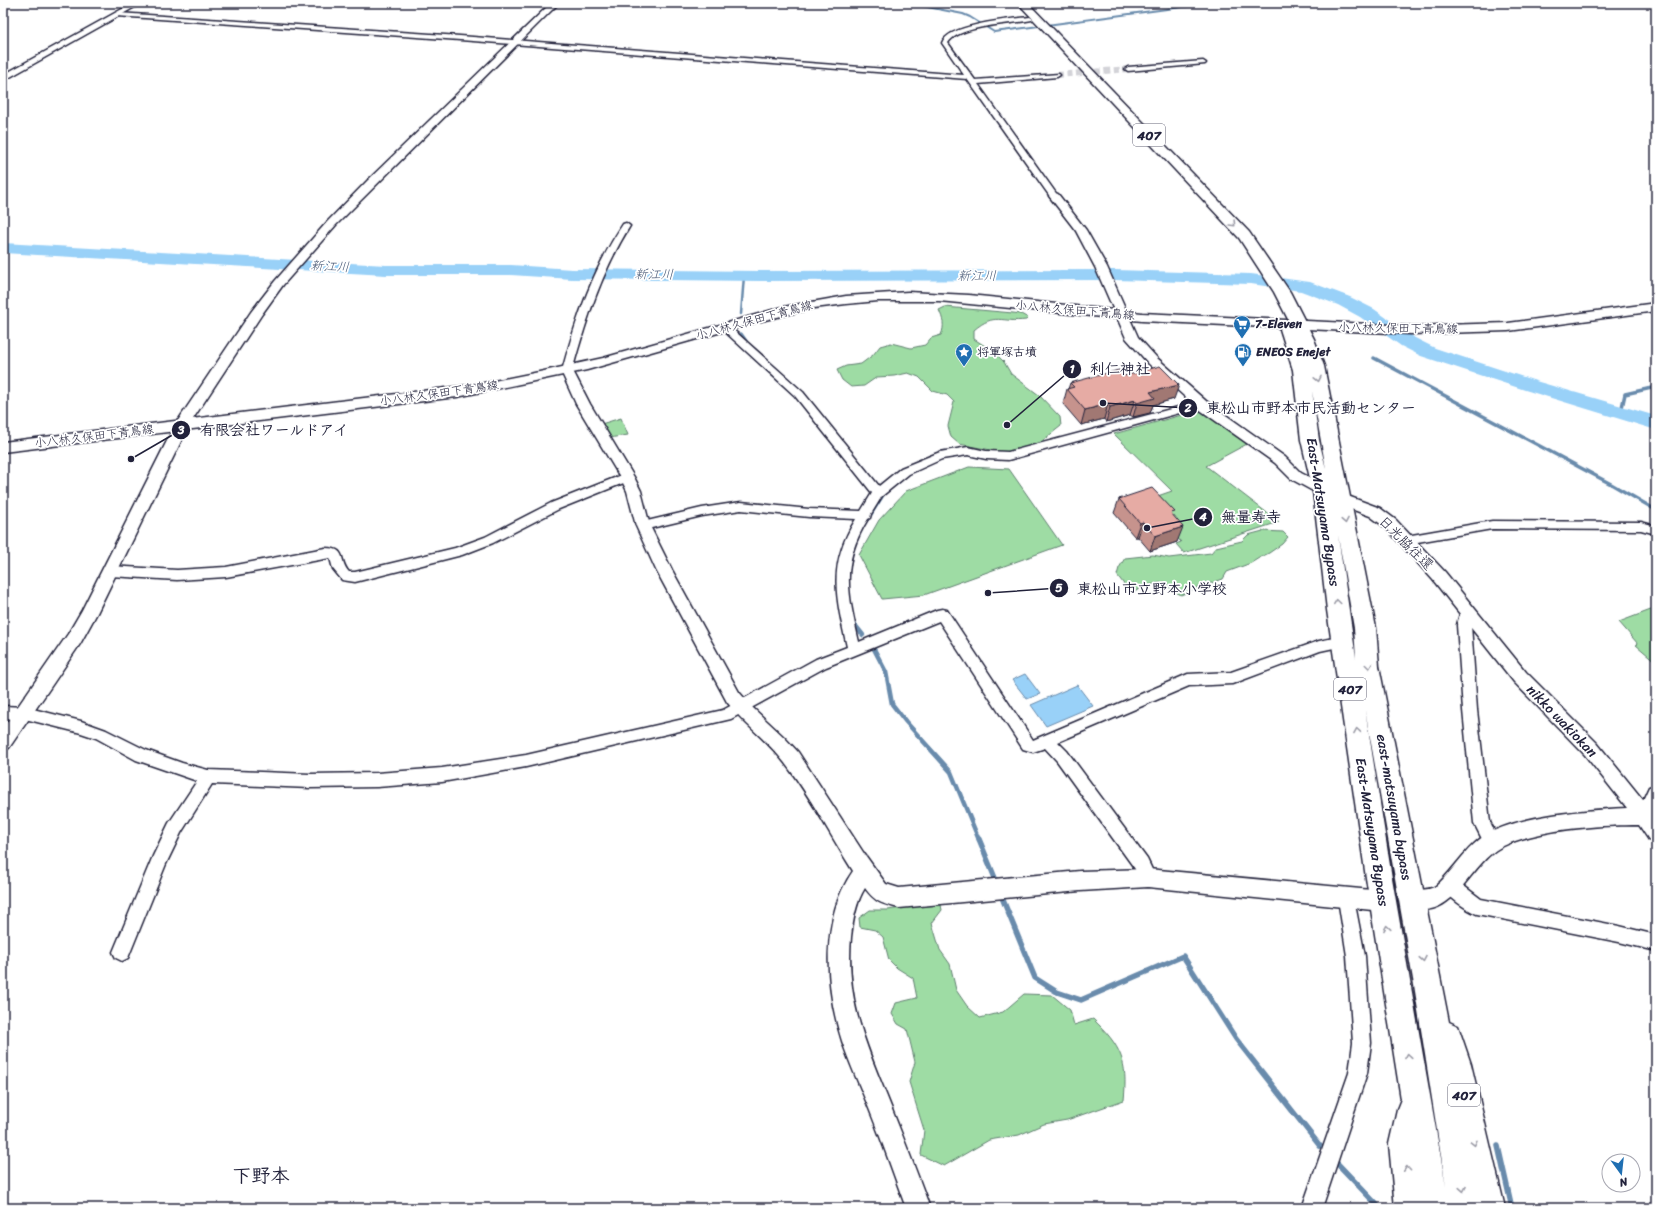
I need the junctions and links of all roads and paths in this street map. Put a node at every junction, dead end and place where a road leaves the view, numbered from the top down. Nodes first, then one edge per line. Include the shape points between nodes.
1 (138, 3) edge
2 (555, 3) edge
3 (1014, 3) edge
4 (1023, 3) edge
5 (118, 15) junction
6 (1030, 19) junction
7 (516, 42) junction
8 (1203, 63) dead end
9 (1128, 70) tunnel mouth
10 (1057, 75) tunnel mouth
11 (3, 78) edge
12 (971, 80) junction
13 (1054, 196) joint
14 (626, 226) dead end
15 (1268, 281) junction
16 (1656, 307) edge
17 (1122, 315) junction
18 (1292, 325) junction
19 (725, 327) junction
20 (567, 371) junction
21 (1201, 404) junction
22 (182, 425) junction
23 (3, 447) edge
24 (627, 477) junction
25 (878, 493) junction
26 (1331, 495) junction
27 (866, 515) junction
28 (643, 526) junction
29 (1656, 530) edge
30 (1406, 540) junction
31 (110, 571) junction
32 (1467, 610) junction
33 (1343, 641) junction
34 (854, 649) junction
35 (740, 707) junction
36 (3, 712) edge
37 (25, 713) junction
38 (1047, 740) junction
39 (3, 743) edge
40 (208, 776) junction
41 (1656, 793) edge
42 (1650, 816) edge
43 (1656, 834) edge
44 (1492, 842) junction
45 (864, 872) junction
46 (1148, 878) junction
47 (1450, 886) junction
48 (1346, 899) junction
49 (1411, 899) junction
50 (1382, 901) junction
51 (1656, 943) edge
52 (122, 952) dead end
53 (1428, 985) junction
54 (1415, 1095) junction
55 (918, 1208) edge
56 (1312, 1208) edge
57 (1411, 1208) edge
58 (1434, 1208) edge
59 (1466, 1208) edge
60 (1489, 1208) edge

1 - 5 street
2 - 7 street
3 - 6 highway, East-Matsuyama Bypass / 407
4 -> 15 highway, East-Matsuyama Bypass / 407 via 1244,235
5 - 7 street
5 - 11 street
6 - 12 street via 973,28 956,33 946,40 945,43
6 - 15 highway, East-Matsuyama Bypass / 407 via 1216,219
7 - 12 street
7 - 22 street via 372,182 282,280 257,312
8 - 9 street
10 - 12 street
12 - 13 street
13 - 17 street, 日光脇往還 via 1081,230
14 - 20 street via 606,260 594,288
15 - 18 highway, East-Matsuyama Bypass / 407
16 - 18 main road, 小八林久保田下青鳥線 via 1505,327 1370,329
17 - 18 main road, 小八林久保田下青鳥線
17 - 19 main road, 小八林久保田下青鳥線 via 902,296 818,303 782,310
17 - 21 street, 日光脇往還 via 1132,338 1153,361
18 - 26 highway, East-Matsuyama Bypass / 407 via 1310,440
19 - 20 main road, 小八林久保田下青鳥線
19 - 25 street via 799,394
20 - 22 main road, 小八林久保田下青鳥線 via 457,392
20 - 24 street via 583,404
21 - 25 street via 1008,456 968,451 940,456 906,471
21 - 26 street, 日光脇往還 via 1280,460 1296,476
22 - 23 main road, 小八林久保田下青鳥線
22 - 31 street
24 - 28 street via 634,491
24 - 31 street via 555,506 489,540 458,552 355,577 346,576 339,569 337,557 332,553 226,572 177,575
25 - 27 street
26 - 30 street, 日光脇往還 via 1375,512
33 -> 26 highway, East-Matsuyama Bypass / 407
26 -> 49 highway, east-matsuyama bypass / 407 via 1365,628 1368,666
27 - 28 street via 809,513 741,506
27 - 34 street via 853,533 842,569 843,601
28 - 35 street via 732,697
29 - 30 street via 1641,526 1492,525
30 - 32 street, 日光脇往還
31 - 37 street via 74,639
32 - 42 street, nikko wakiokan via 1520,677 1591,749
32 - 44 street via 1464,625 1482,823
33 - 38 street via 1319,646 1232,678 1218,681 1188,680
50 -> 33 highway, East-Matsuyama Bypass / 407
34 - 35 street via 821,663
34 - 38 street via 942,614 1028,746
35 - 40 street via 713,719 526,761 442,775 377,780 310,781
35 - 45 street via 791,757
36 - 37 street
37 - 39 street
37 - 40 street via 80,726 141,755 182,770
38 - 46 street via 1062,756 1141,864
40 - 52 street via 175,828
41 - 42 street
42 - 43 street, nikko wakiokan
42 - 44 street via 1594,818 1542,826 1507,835
44 - 47 street
45 - 46 street via 879,891 899,898 1080,881
45 - 55 street via 854,884 845,911 839,948 845,1011 858,1054
46 - 48 street
47 - 49 street via 1433,898
47 - 51 street via 1477,906
48 - 50 street
48 - 56 street via 1356,956 1362,1043 1358,1074
49 -> 53 highway, east-matsuyama bypass / 407
54 -> 50 highway, East-Matsuyama Bypass / 407
53 -> 59 highway, 407
53 -> 60 highway, 407 via 1445,1025 1456,1064
57 -> 54 highway, 407 via 1405,1144
54 - 58 highway, 407

